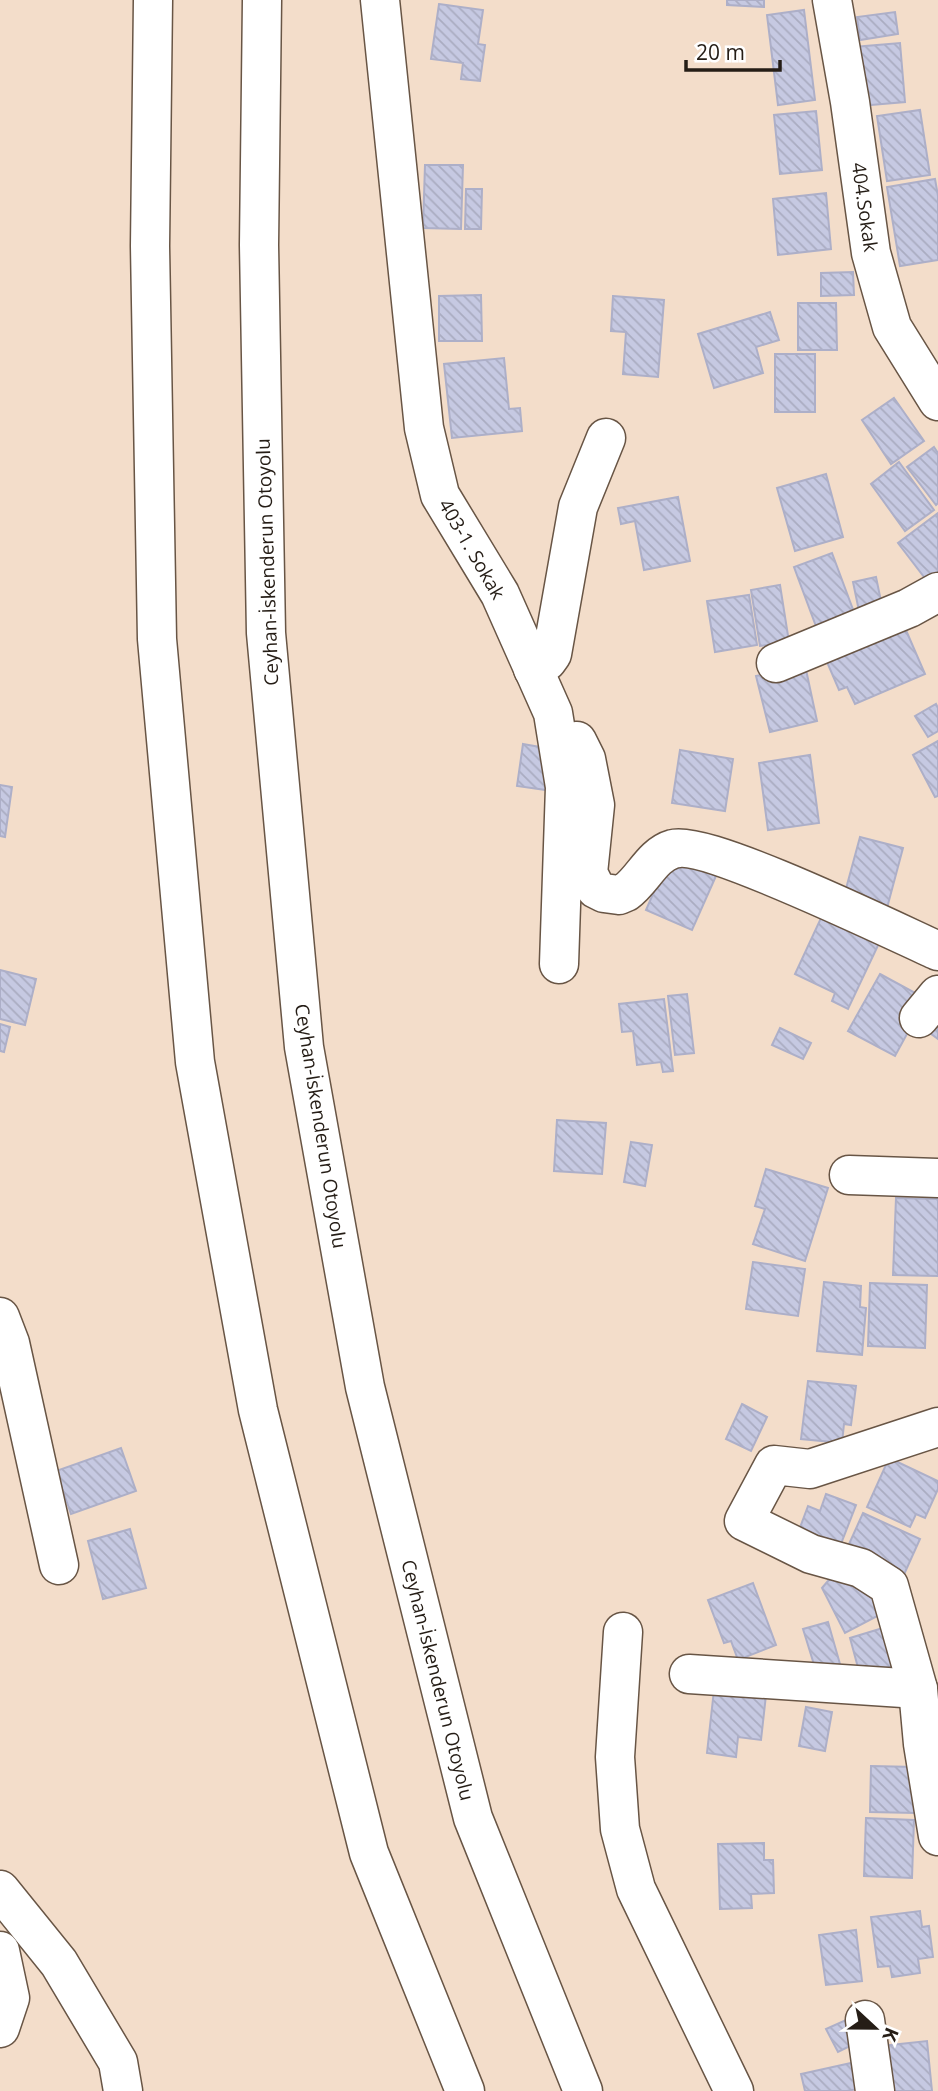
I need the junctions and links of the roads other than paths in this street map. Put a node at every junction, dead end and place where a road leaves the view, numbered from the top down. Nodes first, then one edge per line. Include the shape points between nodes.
1 (153, 0) edge
2 (262, 0) edge
3 (380, 0) edge
4 (832, 0) edge
5 (938, 401) edge
6 (606, 438) dead end
7 (938, 592) edge
8 (776, 663) dead end
9 (533, 669) junction
10 (553, 713) junction
11 (938, 951) edge
12 (559, 964) dead end
13 (849, 1175) dead end
14 (938, 1178) edge
15 (0, 1317) edge
16 (938, 1427) edge
17 (59, 1565) dead end
18 (623, 1632) dead end
19 (689, 1674) dead end
20 (918, 1689) junction
21 (938, 1836) edge
22 (0, 1890) edge
23 (0, 1951) edge
24 (865, 2020) dead end
25 (0, 2028) edge
26 (123, 2091) edge
27 (465, 2091) edge
28 (583, 2091) edge
29 (734, 2091) edge
30 (875, 2091) edge

1 - 27 main road via 150,246 157,639 195,1062 258,1410 369,1853
2 - 28 main road, Ceyhan-İskenderun Otoyolu via 259,245 266,633 304,1047 365,1387 473,1818
3 - 9 main road, 403-1. Sokak via 424,428 440,495 500,594
4 - 5 main road, 404.Sokak via 870,253 892,327
6 - 9 main road via 578,507 552,654
7 - 8 main road
9 - 10 main road, 403-1. Sokak
10 - 11 main road via 573,730 586,759 595,805 588,873 604,893 626,892 659,856 685,847 761,872
10 - 12 main road, 403-1. Sokak via 565,787
13 - 14 main road
15 - 17 main road via 10,1343
16 - 20 main road via 810,1469 774,1465 744,1521 811,1554 861,1568 889,1586
18 - 29 main road via 615,1757 620,1829 636,1889
19 - 20 main road
20 - 21 main road
22 - 26 main road via 59,1963 118,2062
23 - 25 main road via 10,1998
24 - 30 main road

